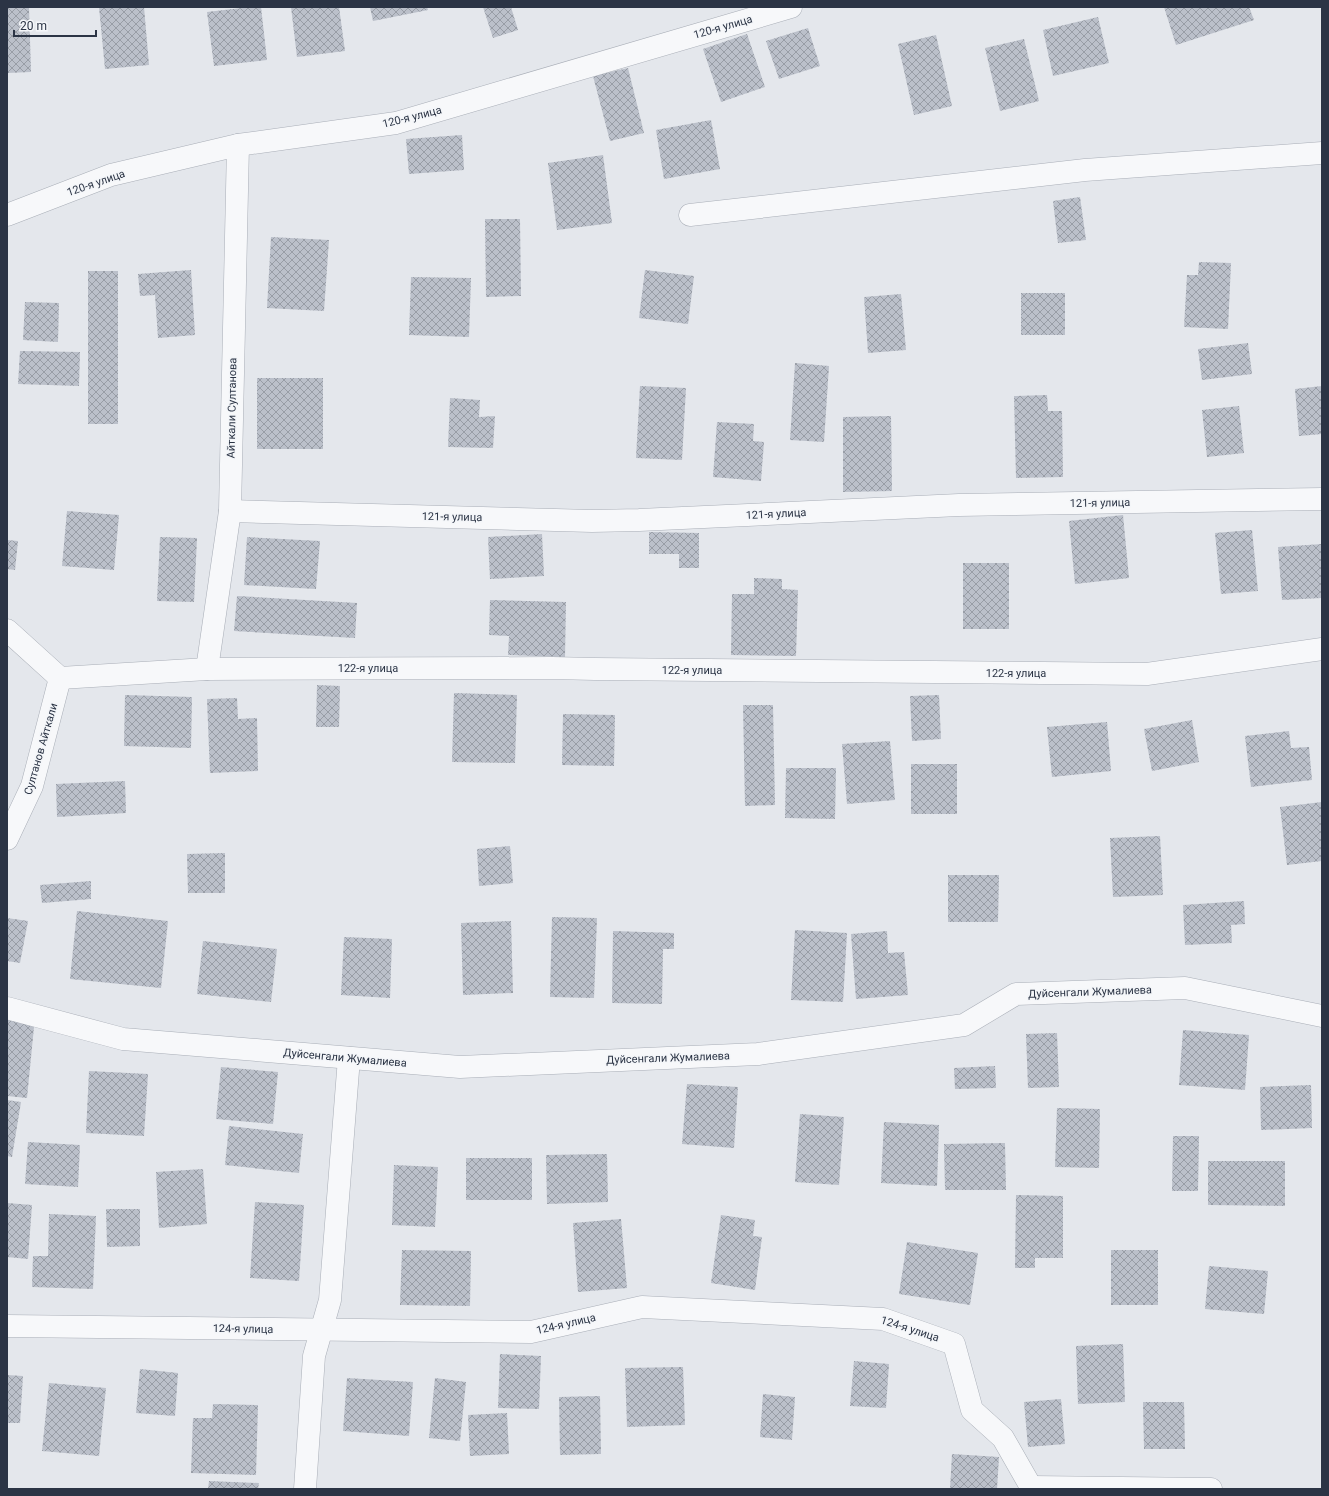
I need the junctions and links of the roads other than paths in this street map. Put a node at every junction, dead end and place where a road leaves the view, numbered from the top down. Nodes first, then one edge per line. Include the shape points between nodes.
1 (791, 7) edge
2 (238, 145) junction
3 (1322, 153) edge
4 (7, 215) edge
5 (690, 215) dead end
6 (1322, 499) edge
7 (230, 511) junction
8 (7, 630) edge
9 (1322, 649) edge
10 (207, 669) junction
11 (60, 678) junction
12 (7, 839) edge
13 (7, 1008) edge
14 (1322, 1016) edge
15 (350, 1058) junction
16 (7, 1326) edge
17 (320, 1330) junction
18 (1031, 1488) edge
19 (305, 1489) edge
20 (1211, 1489) edge

1 - 2 street, 120-я улица via 396,123
2 - 4 street, 120-я улица via 111,176
2 - 7 street, Айткали Султанова
3 - 5 street via 1085,170
6 - 7 street, 121-я улица via 959,505 592,521
7 - 10 street, Айткали Султанова
8 - 11 street
9 - 10 street, 122-я улица via 1147,674 552,668
10 - 11 street, 122-я улица
11 - 12 street, Султанов Айткали via 32,786
13 - 15 street, Дуйсенгали Жумалиева via 123,1039
14 - 15 street, Дуйсенгали Жумалиева via 1185,988 1016,994 964,1025 758,1054 460,1067
15 - 17 street via 330,1300
16 - 17 street, 124-я улица
17 - 18 street, 124-я улица via 531,1332 642,1307 883,1319 954,1344 972,1410 1003,1438
17 - 19 street via 314,1356
18 - 20 street

